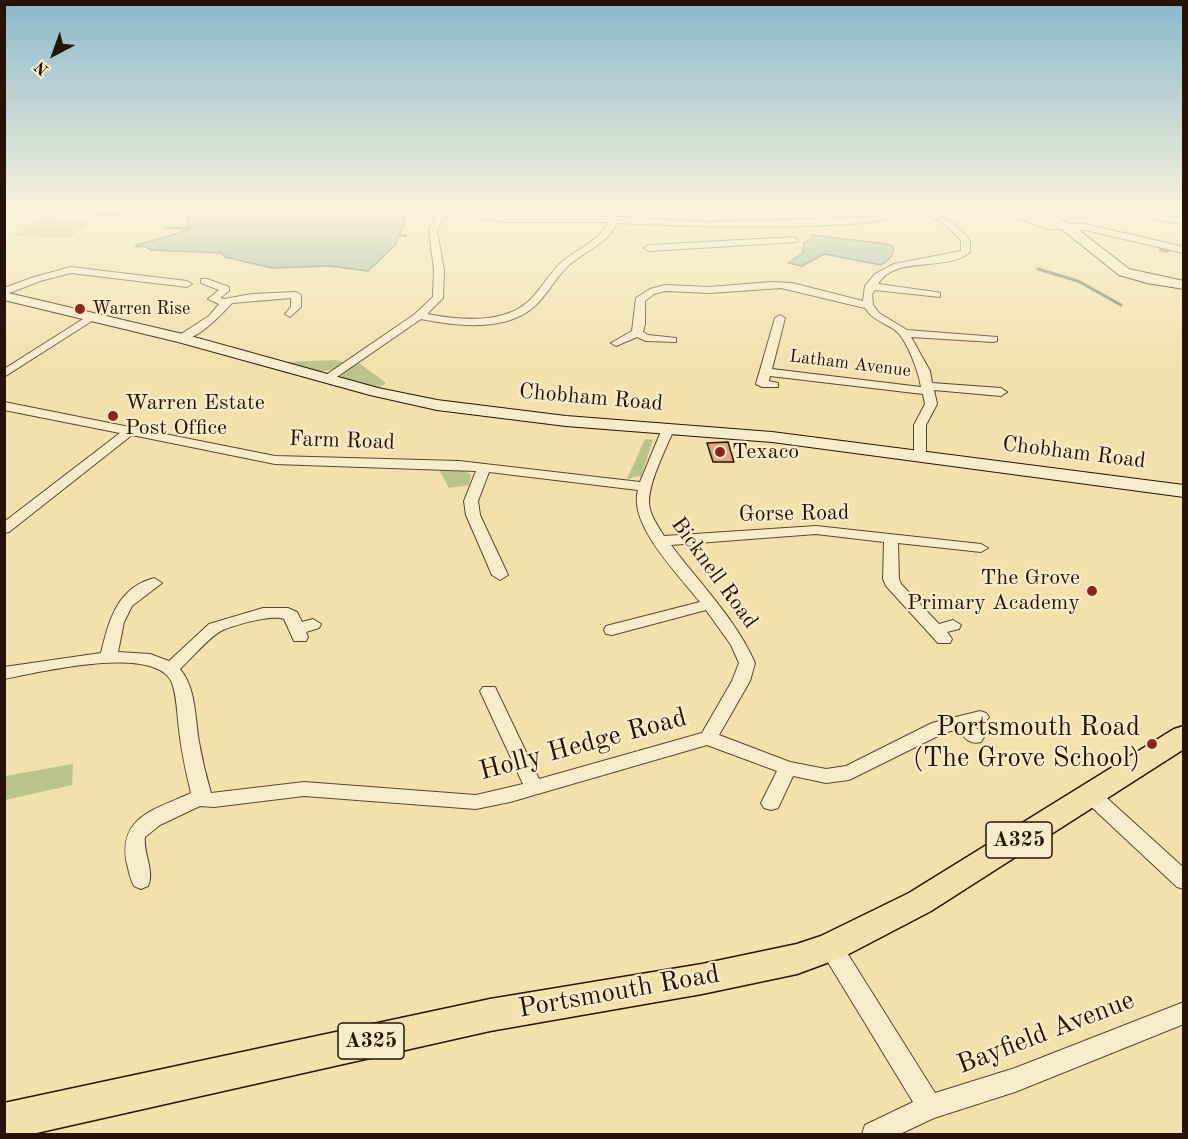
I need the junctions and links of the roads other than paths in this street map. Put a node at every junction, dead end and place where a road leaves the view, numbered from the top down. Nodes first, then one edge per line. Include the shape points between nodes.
1 (437, 261) edge
2 (570, 261) edge
3 (926, 261) edge
4 (1110, 261) edge
5 (204, 281) dead end
6 (187, 284) dead end
7 (1184, 285) edge
8 (870, 286) junction
9 (936, 293) dead end
10 (4, 294) edge
11 (225, 303) junction
12 (868, 305) junction
13 (290, 314) dead end
14 (419, 316) junction
15 (91, 317) junction
16 (780, 318) dead end
17 (901, 330) junction
18 (637, 333) junction
19 (182, 338) junction
20 (993, 339) dead end
21 (672, 340) dead end
22 (616, 343) dead end
23 (766, 372) junction
24 (4, 374) edge
25 (327, 379) junction
26 (774, 385) dead end
27 (929, 389) junction
28 (1001, 391) dead end
29 (4, 406) edge
30 (668, 429) junction
31 (131, 430) junction
32 (920, 457) junction
33 (484, 467) junction
34 (646, 487) junction
35 (1184, 491) edge
36 (4, 529) edge
37 (891, 537) junction
38 (662, 541) junction
39 (981, 548) dead end
40 (500, 574) dead end
41 (154, 583) dead end
42 (709, 604) junction
43 (313, 624) dead end
44 (953, 625) dead end
45 (612, 630) dead end
46 (108, 658) junction
47 (172, 668) junction
48 (4, 673) edge
49 (496, 694) dead end
50 (980, 717) dead end
51 (961, 723) junction
52 (1184, 736) edge
53 (975, 737) dead end
54 (708, 738) junction
55 (788, 768) junction
56 (534, 788) junction
57 (1091, 795) junction
58 (202, 796) junction
59 (771, 803) dead end
60 (141, 880) dead end
61 (1184, 881) edge
62 (831, 947) junction
63 (1184, 1013) edge
64 (930, 1107) junction
65 (4, 1122) edge
66 (874, 1134) edge

1 - 14 street via 438,298
2 - 14 street via 534,302 517,313 463,322
3 - 8 street via 897,266 882,273
4 - 7 main road via 1124,272
5 - 11 street via 226,289 213,298
6 - 10 street via 168,278 71,270 30,281
8 - 9 street
8 - 12 street
10 - 15 main road, Chobham Road
11 - 13 street via 252,297 296,296 296,307
11 - 19 street via 213,318
12 - 17 street via 880,318
12 - 18 street via 776,285 661,289 640,300
14 - 25 street
15 - 19 main road, Chobham Road
15 - 24 street
16 - 23 street, Latham Avenue
17 - 20 street
17 - 27 street via 920,361
18 - 21 street via 646,338
18 - 22 street
19 - 25 main road, Chobham Road
23 - 26 street, Latham Avenue via 762,384
23 - 27 street, Latham Avenue
25 - 30 main road, Chobham Road via 452,408
27 - 28 street, Latham Avenue
27 - 32 street via 930,407 920,425
29 - 31 street, Farm Road
30 - 32 main road, Chobham Road via 729,432
30 - 34 street, Bicknell Road
31 - 33 street, Farm Road via 274,460
31 - 36 street
32 - 35 main road, Chobham Road
33 - 34 street, Farm Road
33 - 40 street via 471,501 473,515
34 - 38 street, Bicknell Road via 642,507
37 - 38 street, Gorse Road via 816,530
37 - 39 street, Gorse Road via 964,551
37 - 44 street via 894,586 939,635
38 - 42 street, Bicknell Road
41 - 46 street via 133,593 123,604
42 - 45 street
42 - 54 street, Bicknell Road via 741,648 747,663 745,675
43 - 47 street via 298,633 291,616 282,612 223,624
46 - 47 street via 141,657
46 - 48 street
47 - 58 street via 179,679
49 - 56 street
50 - 51 street
51 - 53 street
51 - 55 street via 938,728 849,773 826,776
52 - 57 main road, Portsmouth Road / A325
54 - 55 street
54 - 56 street, Holly Hedge Road
55 - 59 street
56 - 58 street, Holly Hedge Road via 476,802 304,789 214,800
57 - 61 street
57 - 62 main road, Portsmouth Road / A325 via 920,902
58 - 60 street via 138,830 135,844
62 - 64 street
62 - 65 main road, Portsmouth Road / A325 via 797,959 490,1015
63 - 64 street, Bayfield Avenue via 1015,1080
64 - 66 street, Bayfield Avenue

